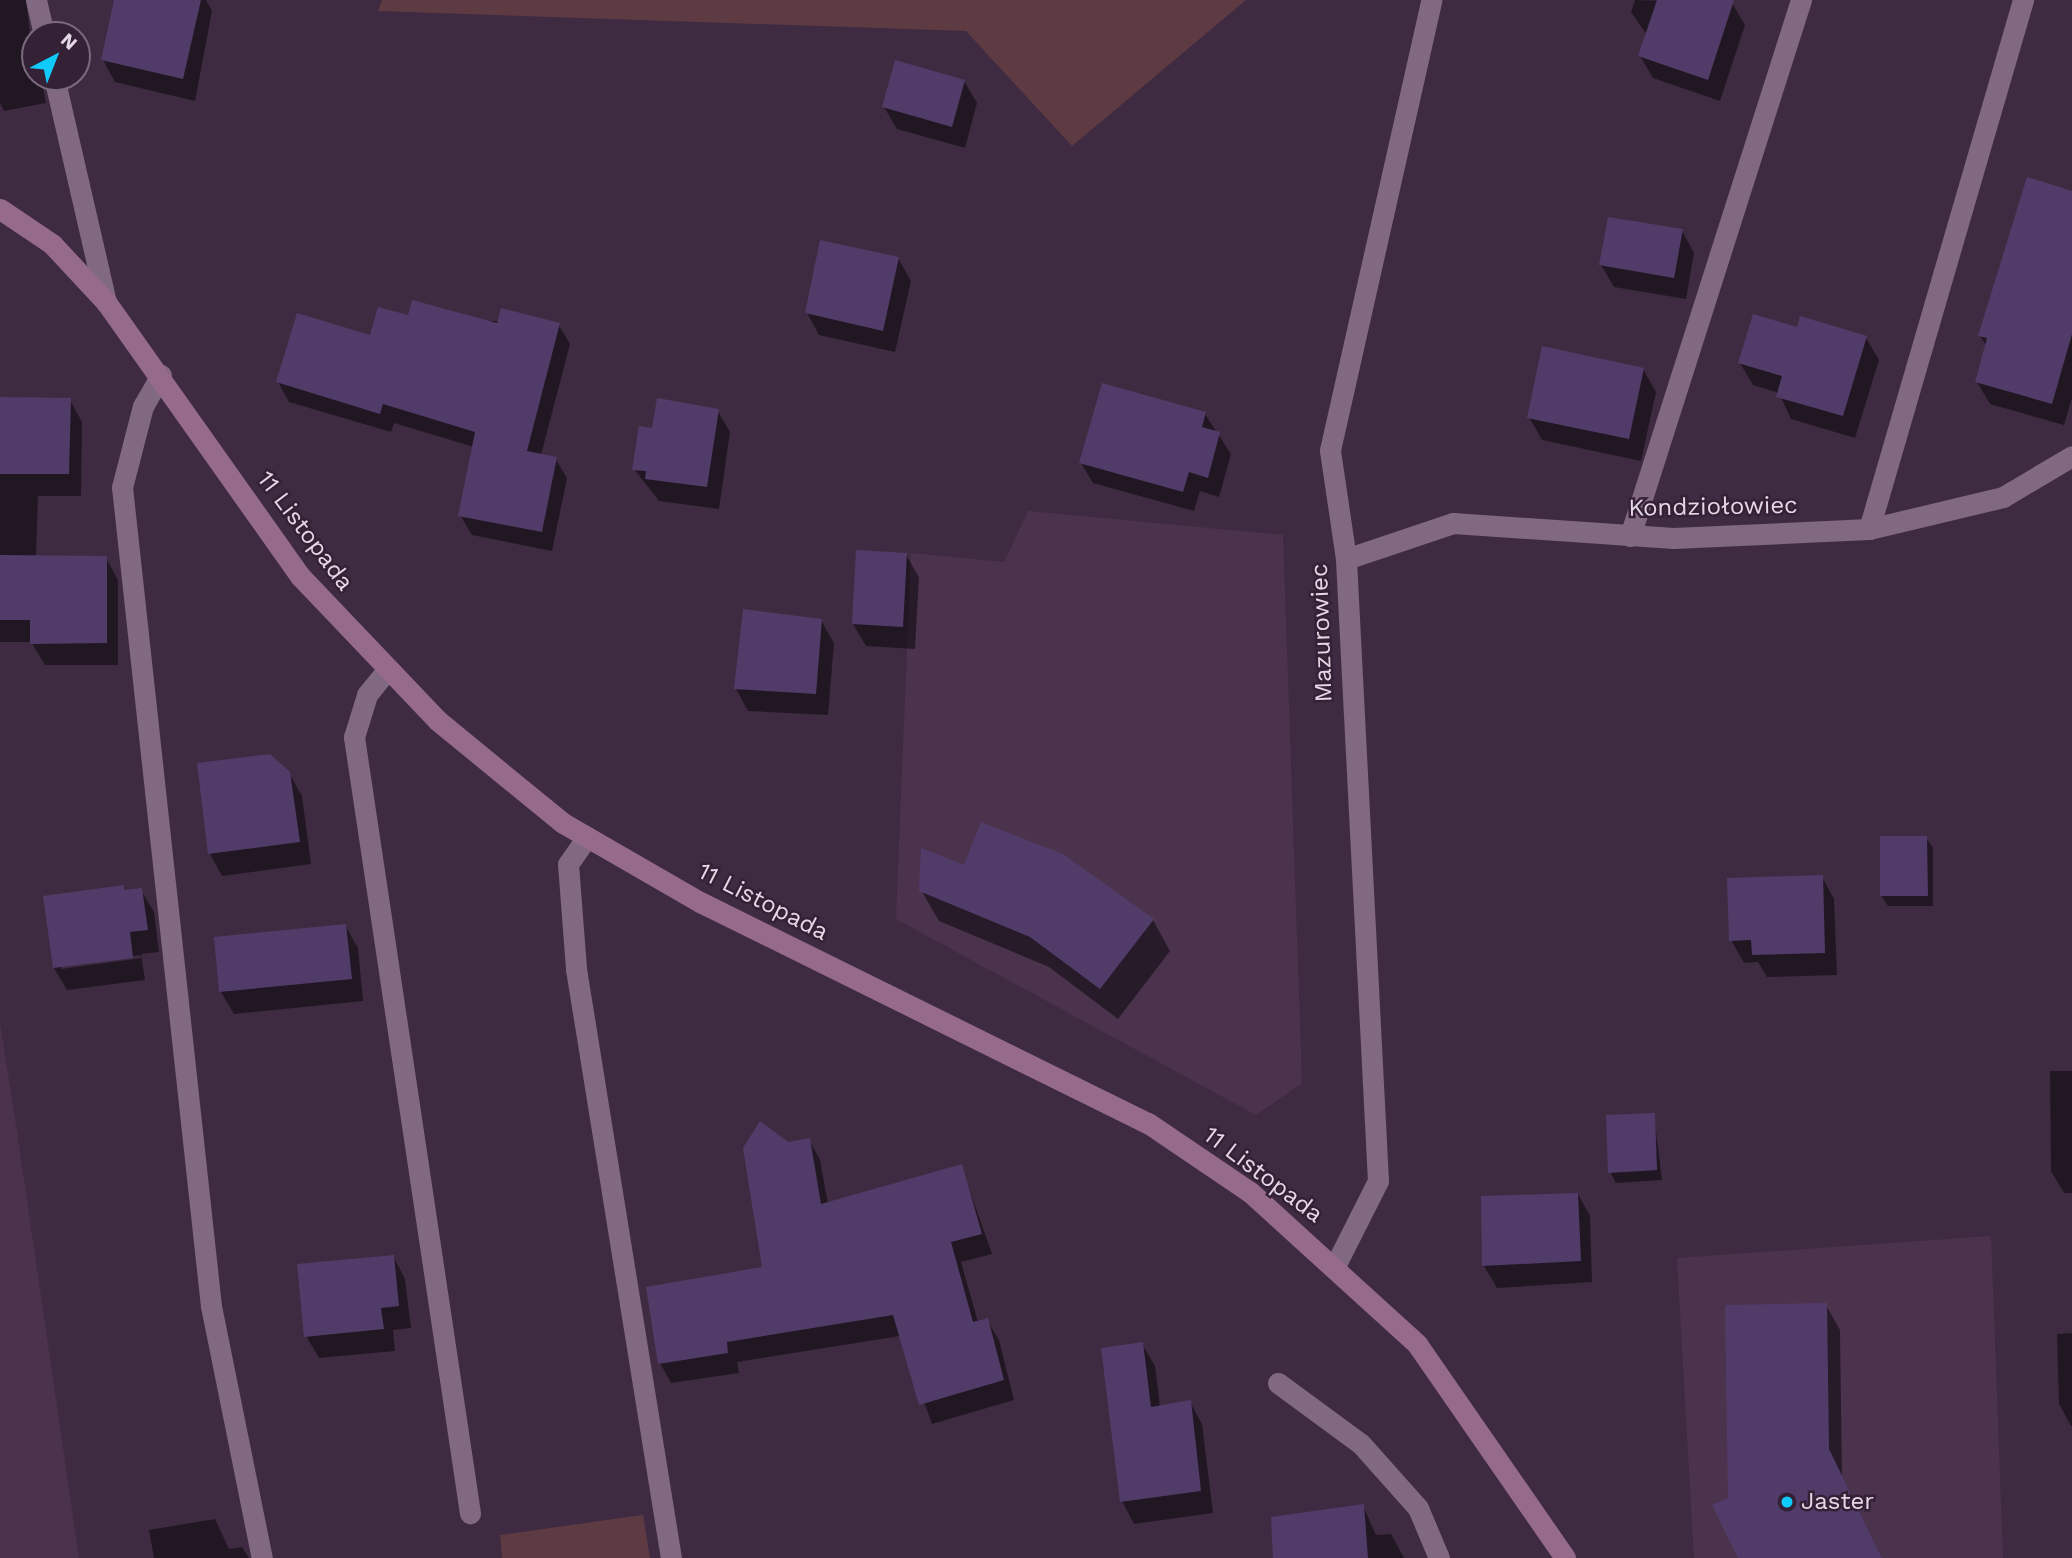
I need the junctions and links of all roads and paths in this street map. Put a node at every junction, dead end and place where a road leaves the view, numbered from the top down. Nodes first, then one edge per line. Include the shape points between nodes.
1 (36, 0) edge
2 (1431, 0) edge
3 (1801, 0) edge
4 (2023, 0) edge
5 (41, 21) edge
6 (57, 91) edge
7 (0, 209) edge
8 (106, 302) junction
9 (161, 374) junction
10 (2072, 456) edge
11 (1869, 529) junction
12 (1630, 536) junction
13 (1346, 559) junction
14 (387, 670) junction
15 (587, 837) junction
16 (1336, 1264) junction
17 (1278, 1383) dead end
18 (470, 1513) dead end
19 (262, 1558) edge
20 (671, 1558) edge
21 (1439, 1558) edge
22 (1565, 1558) edge

1 - 5 street
2 - 13 street, Mazurowiec via 1330,450
3 - 12 street
4 - 11 street
6 - 8 street
7 - 8 main road, 11 Listopada via 52,244
8 - 9 main road, 11 Listopada
9 - 14 main road, 11 Listopada via 300,576
9 - 19 street via 144,406 122,487 211,1306
10 - 11 street, Kondziołowiec via 2003,497
11 - 12 street, Kondziołowiec
12 - 13 street, Kondziołowiec via 1453,523
13 - 16 street, Mazurowiec via 1378,1181
14 - 15 main road, 11 Listopada via 437,720
14 - 18 street via 367,695 354,737
15 - 16 main road, 11 Listopada via 701,902 1148,1123 1250,1192
15 - 20 street via 568,864 576,970
16 - 22 main road, 11 Listopada via 1417,1344
17 - 21 street via 1361,1444 1418,1508

